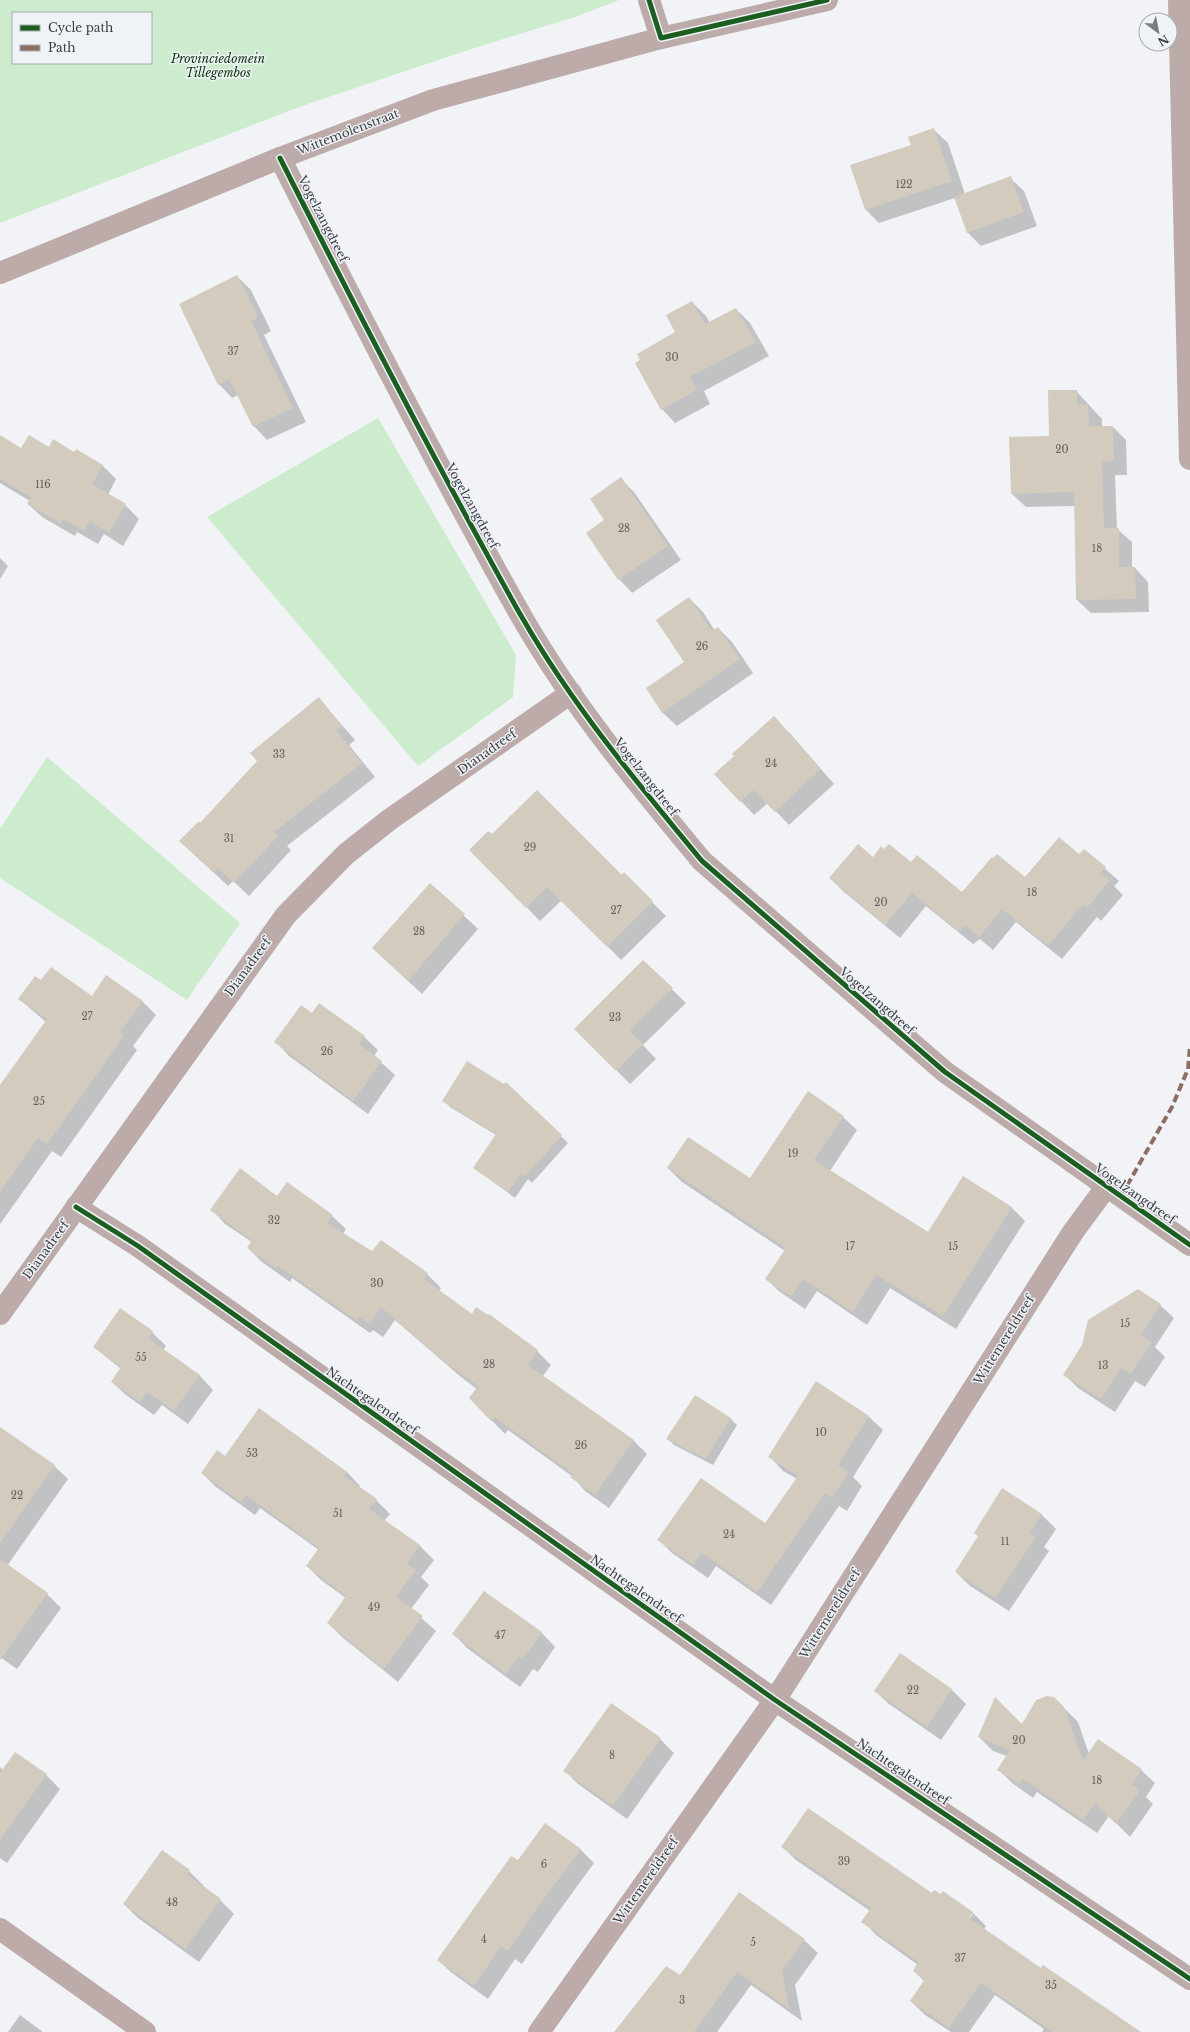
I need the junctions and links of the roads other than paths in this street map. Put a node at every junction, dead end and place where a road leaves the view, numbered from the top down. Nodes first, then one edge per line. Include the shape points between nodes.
1 (649, 0) edge
2 (827, 0) edge
3 (1179, 0) edge
4 (661, 38) junction
5 (280, 158) junction
6 (0, 273) edge
7 (1190, 459) edge
8 (571, 693) junction
9 (1107, 1186) junction
10 (76, 1207) junction
11 (1190, 1245) edge
12 (0, 1314) edge
13 (775, 1700) junction
14 (0, 1929) edge
15 (1190, 1979) edge
16 (145, 2032) edge
17 (538, 2032) edge

1 - 4 street
2 - 4 street, Wittemolenstraat
3 - 7 street
4 - 5 street, Wittemolenstraat via 433,100
5 - 6 street, Wittemolenstraat
5 - 8 street, Vogelzangdreef via 430,450 523,620
8 - 9 street, Vogelzangdreef via 630,774 702,861 945,1072
8 - 10 street, Dianadreef via 390,820 346,854 307,892 286,915
9 - 11 street, Vogelzangdreef
9 - 13 street, Wittemereldreef via 1073,1232
10 - 12 street, Dianadreef
10 - 13 street, Nachtegalendreef via 138,1246
13 - 15 street, Nachtegalendreef
13 - 17 street, Wittemereldreef
14 - 16 street

